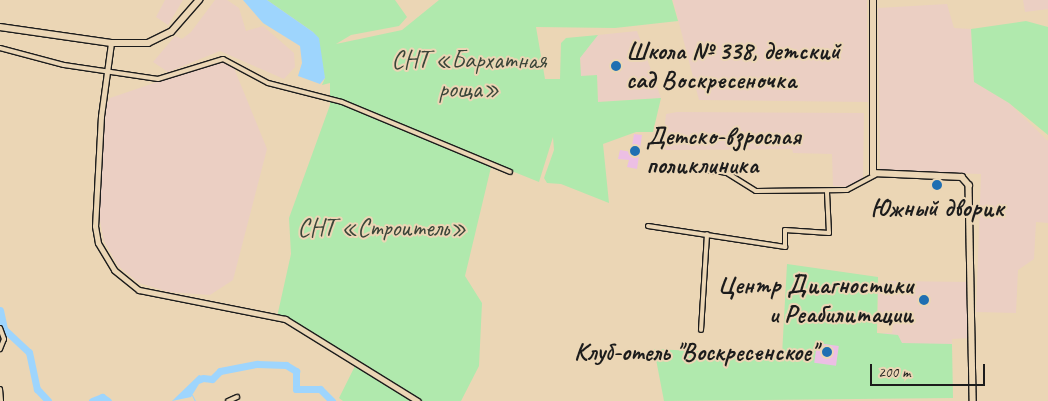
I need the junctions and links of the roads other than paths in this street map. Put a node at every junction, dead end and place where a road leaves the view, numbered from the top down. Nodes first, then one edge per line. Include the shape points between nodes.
1 (199, 0) edge
2 (874, 0) edge
3 (0, 27) edge
4 (111, 43) junction
5 (0, 48) edge
6 (107, 69) junction
7 (704, 170) dead end
8 (510, 172) dead end
9 (875, 175) junction
10 (827, 192) junction
11 (648, 226) dead end
12 (707, 234) junction
13 (0, 328) edge
14 (700, 330) dead end
15 (0, 348) edge
16 (0, 389) edge
17 (237, 397) dead end
18 (1, 401) edge
19 (228, 401) edge
20 (418, 401) edge
21 (973, 401) edge

1 - 4 main road via 162,38 132,45
2 - 9 main road
3 - 4 main road
4 - 6 street
5 - 6 street via 64,65
6 - 8 street via 158,79 223,58 268,83 342,102
6 - 20 street via 95,226 98,243 114,270 139,290 285,319
7 - 10 street via 727,173 756,191
9 - 10 street via 860,186
9 - 21 main road via 956,176 968,182 973,239
10 - 12 street via 829,233 785,230 785,247
11 - 12 street
12 - 14 street
13 - 15 street
16 - 18 street
17 - 19 street

